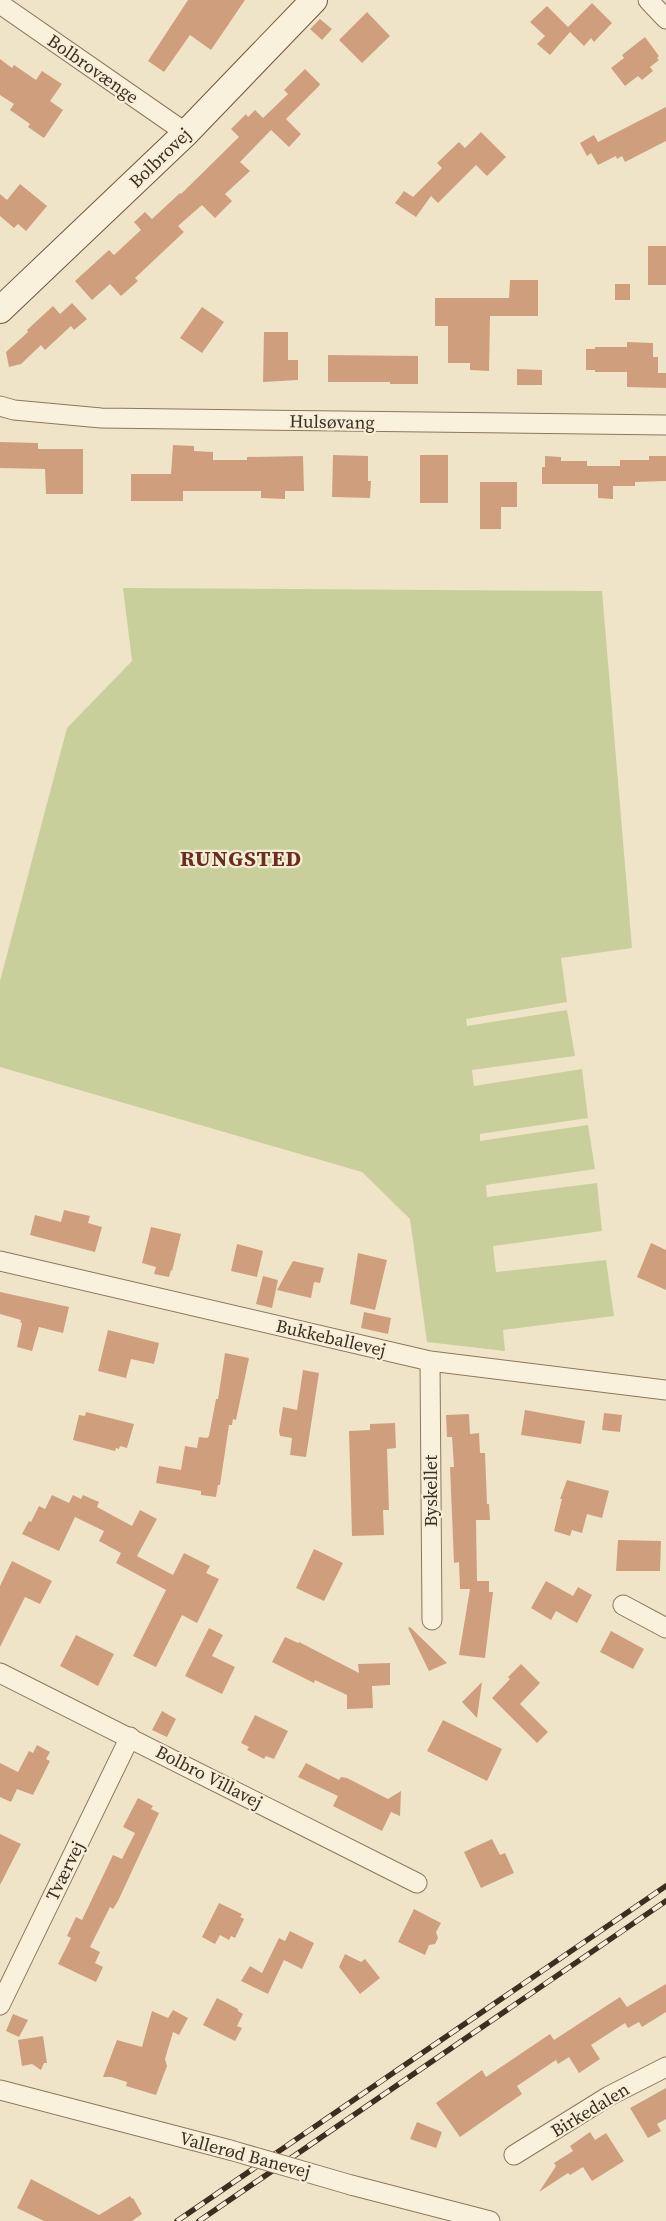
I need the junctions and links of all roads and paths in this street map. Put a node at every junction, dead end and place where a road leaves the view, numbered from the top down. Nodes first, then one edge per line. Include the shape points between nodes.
1 (314, 0) edge
2 (648, 0) edge
3 (0, 4) edge
4 (666, 19) edge
5 (186, 133) junction
6 (0, 310) edge
7 (0, 406) edge
8 (666, 425) edge
9 (0, 1261) edge
10 (430, 1361) junction
11 (666, 1390) edge
12 (623, 1605) dead end
13 (432, 1620) dead end
14 (666, 1628) edge
15 (0, 1673) edge
16 (130, 1737) junction
17 (416, 1883) dead end
18 (0, 2005) edge
19 (666, 2067) edge
20 (0, 2090) edge
21 (514, 2155) dead end
22 (490, 2221) edge

1 - 5 street, Bolbrovej
2 - 4 street
3 - 5 street, Bolbrovænge
5 - 6 street, Bolbrovej
7 - 8 street, Hulsøvang via 101,418
9 - 10 street, Bukkeballevej
10 - 11 street, Bukkeballevej
10 - 13 street, Byskellet
12 - 14 street
15 - 16 street, Bolbro Villavej
16 - 17 street, Bolbro Villavej
16 - 18 street, Tværvej
19 - 21 street, Birkedalen via 609,2096
20 - 22 street, Vallerød Banevej, bridge

